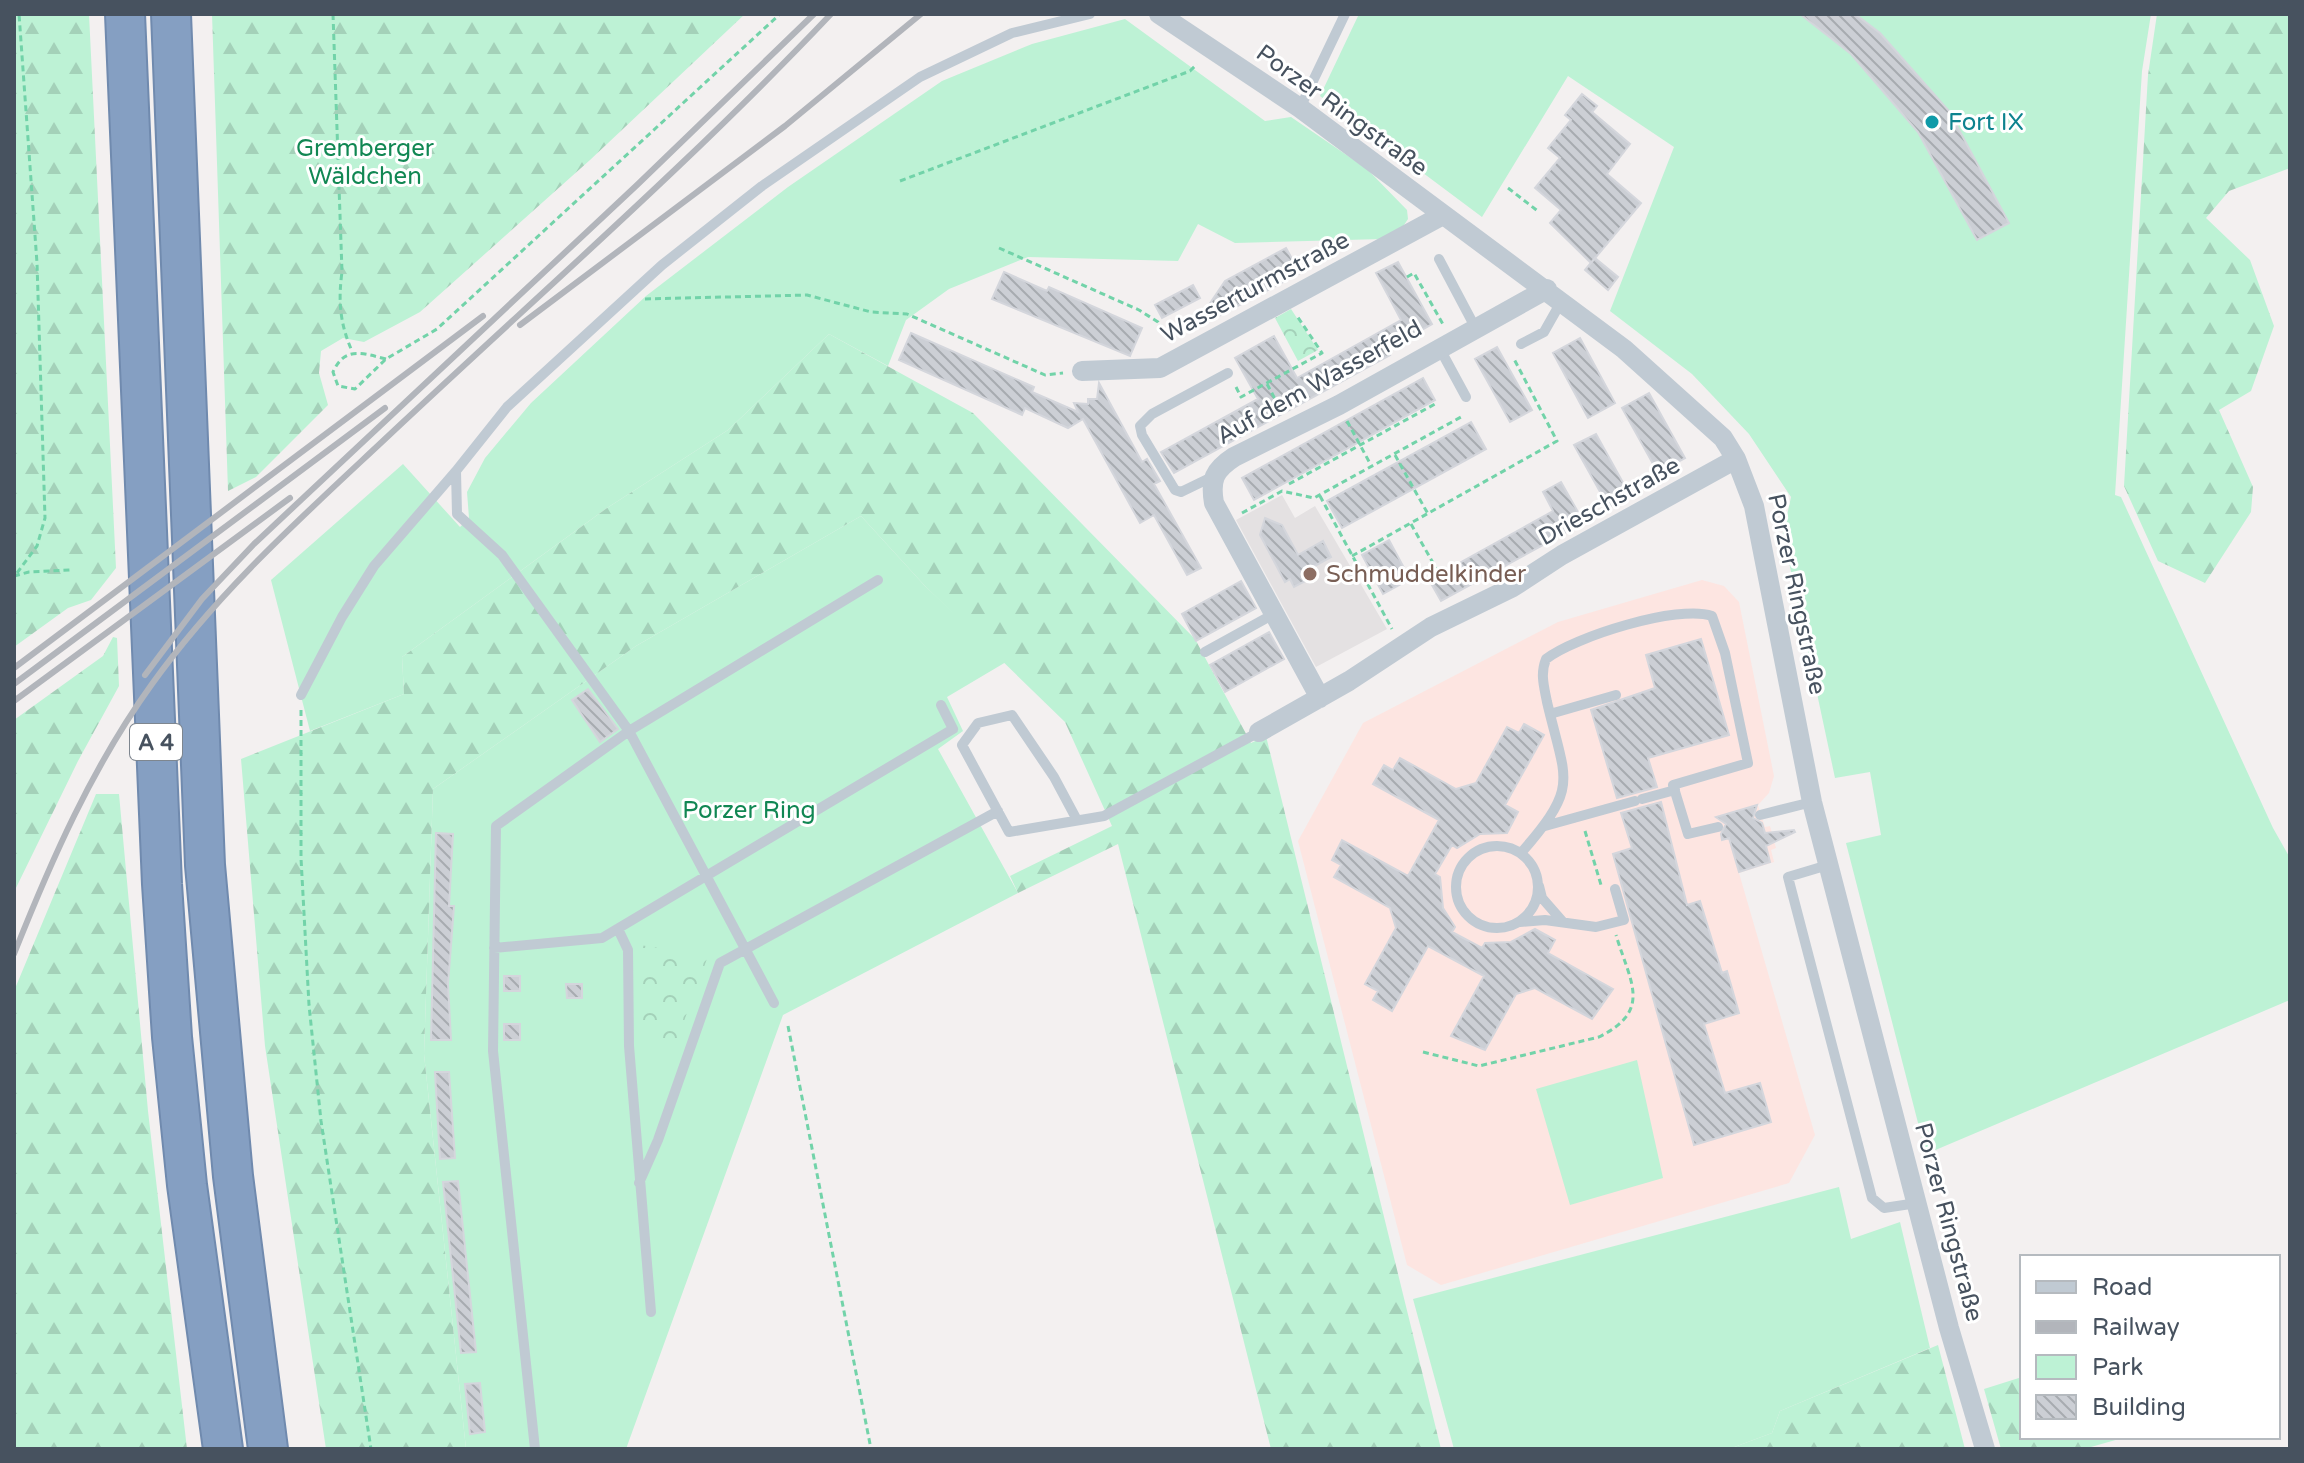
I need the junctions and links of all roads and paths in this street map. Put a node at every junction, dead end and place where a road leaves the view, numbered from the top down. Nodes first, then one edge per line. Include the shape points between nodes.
1 (19, 14) edge
2 (125, 14) edge
3 (171, 14) edge
4 (333, 14) edge
5 (780, 14) edge
6 (1090, 14) edge
7 (1159, 14) edge
8 (1345, 14) edge
9 (1212, 50) junction
10 (1300, 108) junction
11 (900, 181) dead end
12 (1508, 188) dead end
13 (1539, 212) dead end
14 (1443, 215) junction
15 (999, 248) dead end
16 (1439, 259) dead end
17 (1407, 277) dead end
18 (1554, 294) junction
19 (626, 299) junction
20 (1289, 299) junction
21 (1431, 304) junction
22 (1424, 308) dead end
23 (1484, 323) junction
24 (1445, 344) junction
25 (1521, 344) dead end
26 (352, 352) junction
27 (1184, 356) junction
28 (386, 359) junction
29 (1082, 371) joint
30 (1228, 373) joint
31 (1267, 384) junction
32 (1466, 397) dead end
33 (1435, 404) dead end
34 (1339, 405) junction
35 (1461, 417) dead end
36 (1290, 427) junction
37 (1557, 441) junction
38 (1360, 445) junction
39 (1561, 445) dead end
40 (1395, 454) junction
41 (1736, 459) junction
42 (1372, 467) junction
43 (456, 471) junction
44 (1212, 477) junction
45 (1289, 484) dead end
46 (1320, 496) junction
47 (1428, 514) junction
48 (1224, 522) junction
49 (1411, 524) junction
50 (1352, 556) junction
51 (71, 570) dead end
52 (1437, 570) dead end
53 (16, 575) edge
54 (878, 580) dead end
55 (1274, 614) junction
56 (1401, 646) junction
57 (1205, 652) dead end
58 (301, 695) joint
59 (1616, 695) dead end
60 (1320, 698) junction
61 (941, 705) dead end
62 (1550, 714) junction
63 (629, 731) junction
64 (1259, 732) joint
65 (1675, 790) junction
66 (1812, 802) junction
67 (998, 811) junction
68 (1760, 815) dead end
69 (1581, 817) junction
70 (1077, 820) junction
71 (1545, 826) junction
72 (1718, 827) dead end
73 (1521, 853) junction
74 (1828, 865) junction
75 (708, 876) junction
76 (1537, 880) junction
77 (1615, 889) dead end
78 (1518, 922) junction
79 (1563, 922) junction
80 (1612, 923) junction
81 (618, 929) junction
82 (494, 948) junction
83 (745, 949) junction
84 (774, 1003) dead end
85 (788, 1026) dead end
86 (1423, 1052) dead end
87 (639, 1183) junction
88 (1917, 1203) junction
89 (651, 1312) dead end
90 (223, 1449) edge
91 (268, 1449) edge
92 (371, 1449) edge
93 (535, 1449) edge
94 (871, 1449) edge
95 (1985, 1449) edge

1 - 53 path via 36,248 45,518 37,546
2 - 90 highway, A 4 via 172,1037
3 - 91 highway, A 4 via 205,865 231,1160
4 - 26 path via 342,272 338,300
5 - 28 path via 437,329
6 - 19 lane via 1012,33 920,77 762,186
7 - 9 street, Porzer Ringstraße
8 - 10 lane
9 - 10 street, Porzer Ringstraße
9 - 11 path via 1190,71
10 - 14 street, Porzer Ringstraße
12 - 13 path
14 - 18 street, Porzer Ringstraße
14 - 20 street, Wasserturmstraße
15 - 27 path via 1139,310 1158,322
16 - 23 lane
17 - 21 path via 1414,273
18 - 23 street, Auf dem Wasserfeld
18 - 25 lane via 1544,332
18 - 41 street, Porzer Ringstraße via 1699,413
19 - 29 path via 807,295 871,312 907,314 1045,375
19 - 43 lane via 507,407
20 - 27 street, Wasserturmstraße
20 - 31 path via 1322,353
21 - 22 path
21 - 24 path
23 - 24 street, Auf dem Wasserfeld
23 - 37 path
24 - 32 lane
24 - 34 street, Auf dem Wasserfeld
26 - 28 path
26 - 28 path via 333,372 338,386 346,389 355,389
27 - 29 street, Wasserturmstraße via 1160,368
30 - 31 path via 1241,397
30 - 44 lane via 1143,419 1140,426 1175,490
31 - 36 path
33 - 38 path
34 - 36 street, Auf dem Wasserfeld
34 - 38 path
35 - 40 path
36 - 44 street, Auf dem Wasserfeld via 1227,462
37 - 39 path
37 - 47 path
38 - 42 path
38 - 45 path
40 - 42 path
40 - 47 path
41 - 56 street, Drieschstraße
41 - 66 street, Porzer Ringstraße via 1754,506
42 - 46 path
43 - 58 lane via 374,566
43 - 63 lane via 457,514 502,555
44 - 48 street, Auf dem Wasserfeld via 1214,503
46 - 48 path via 1282,491
46 - 50 path
47 - 49 path
48 - 55 street, Auf dem Wasserfeld
49 - 50 path
49 - 52 path
50 - 56 path
51 - 53 path
54 - 63 lane
55 - 57 lane
55 - 60 street, Auf dem Wasserfeld
56 - 60 street, Drieschstraße
58 - 92 path via 301,858 309,1005 321,1121
59 - 62 lane
60 - 64 street, Drieschstraße
61 - 75 lane via 953,729
62 - 65 lane via 1542,669 1556,651 1661,617 1700,612 1712,616 1748,763 1673,785
62 - 71 lane via 1566,780
63 - 75 lane
63 - 82 lane via 496,826
64 - 70 lane via 1104,816
65 - 69 lane
65 - 72 lane via 1688,834
66 - 68 lane
66 - 74 street, Porzer Ringstraße
67 - 70 lane via 1009,832
67 - 70 lane via 962,745 978,723 1012,715
67 - 83 lane
69 - 71 lane
69 - 80 path
71 - 73 lane
73 - 76 lane
73 - 78 lane via 1509,847 1481,848 1456,878 1455,892 1467,917 1492,928
74 - 88 street, Porzer Ringstraße
74 - 88 lane via 1788,877 1872,1198 1884,1208
75 - 81 lane
75 - 83 lane
76 - 78 lane via 1534,904
76 - 79 lane via 1542,898
77 - 80 lane via 1624,920
78 - 79 lane
79 - 80 lane via 1583,927
80 - 86 path via 1632,992 1628,1019 1614,1029 1479,1066
81 - 82 lane via 602,938
81 - 87 lane via 628,950
82 - 93 lane via 493,1051
83 - 84 lane
83 - 87 lane via 720,963
85 - 94 path
87 - 89 lane
88 - 95 street, Porzer Ringstraße

